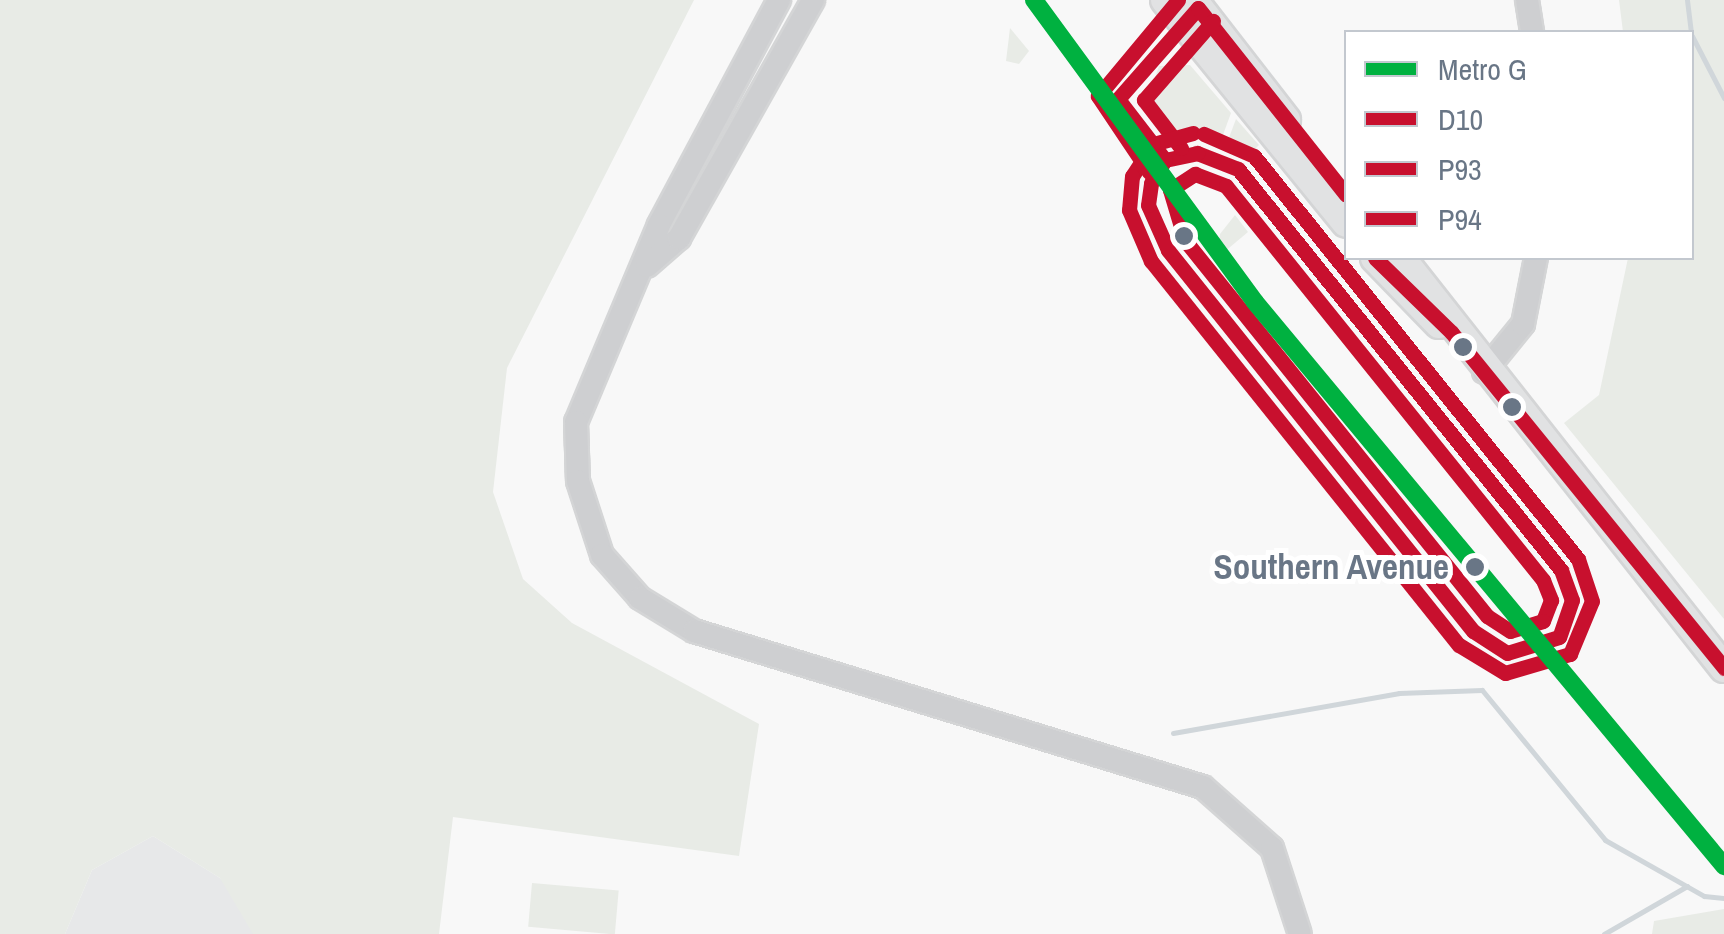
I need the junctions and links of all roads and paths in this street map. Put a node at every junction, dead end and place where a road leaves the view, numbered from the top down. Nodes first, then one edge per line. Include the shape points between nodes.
1 (779, 0) edge
2 (813, 0) edge
3 (1164, 0) edge
4 (1527, 0) edge
5 (1199, 3) edge
6 (1532, 30) edge
7 (1344, 192) edge
8 (1344, 221) edge
9 (1377, 260) edge
10 (1401, 260) edge
11 (1536, 260) edge
12 (647, 266) junction
13 (1452, 333) junction
14 (1484, 372) junction
15 (1724, 668) edge
16 (1300, 934) edge

1 - 12 street via 659,225
2 - 12 street via 679,238
3 - 8 main road
4 - 6 street
5 - 7 main road
9 - 13 main road
10 - 13 main road
11 - 14 street via 1524,324
12 - 16 street via 593,374 574,457 602,555 640,598 735,645 1203,787 1272,848
13 - 14 main road
14 - 15 main road

